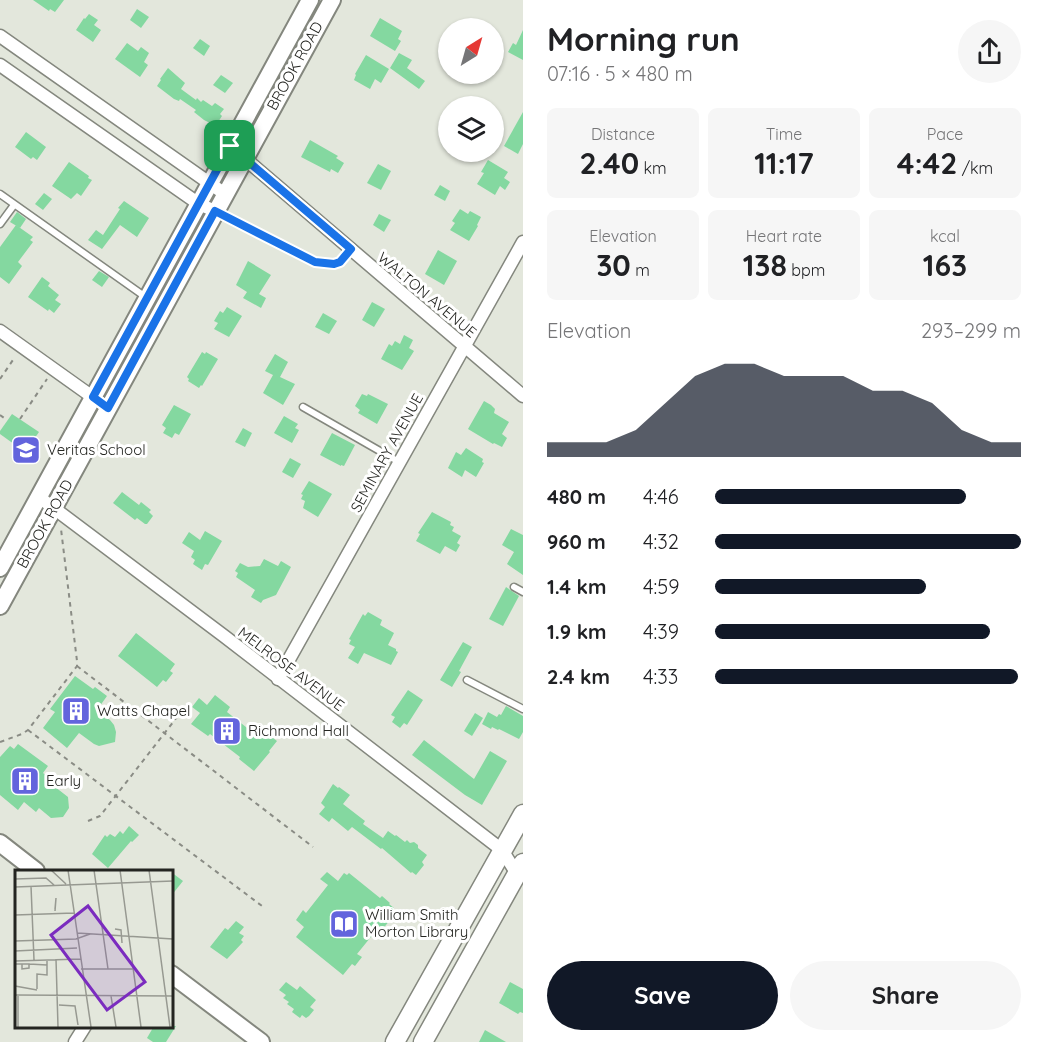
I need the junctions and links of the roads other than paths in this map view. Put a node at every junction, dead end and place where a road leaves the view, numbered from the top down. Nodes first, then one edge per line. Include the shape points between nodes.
1 (310, 0) edge
2 (332, 0) edge
3 (0, 36) edge
4 (0, 65) edge
5 (230, 146) junction
6 (245, 158) junction
7 (210, 183) junction
8 (0, 194) edge
9 (225, 194) junction
10 (199, 204) junction
11 (15, 205) junction
12 (215, 211) junction
13 (0, 224) edge
14 (523, 242) edge
15 (351, 249) junction
16 (147, 298) junction
17 (0, 331) edge
18 (465, 346) junction
19 (523, 396) edge
20 (93, 397) junction
21 (303, 407) dead end
22 (108, 408) junction
23 (400, 462) junction
24 (39, 497) junction
25 (57, 516) junction
26 (0, 568) edge
27 (514, 587) dead end
28 (523, 592) edge
29 (0, 606) edge
30 (278, 679) junction
31 (467, 680) dead end
32 (523, 709) edge
33 (523, 814) edge
34 (0, 843) edge
35 (502, 850) junction
36 (520, 869) edge
37 (35, 870) edge
38 (172, 975) edge
39 (84, 1027) edge
40 (75, 1042) edge
41 (261, 1042) edge
42 (395, 1042) edge
43 (423, 1042) edge

1 - 5 main road, BROOK ROAD
2 - 6 main road, BROOK ROAD
3 - 7 street
4 - 10 street
5 - 6 street, WALTON AVENUE
5 - 7 main road, BROOK ROAD
6 - 9 main road, BROOK ROAD
6 - 15 street, WALTON AVENUE
7 - 9 street
7 - 10 main road, BROOK ROAD
8 - 11 lane
9 - 12 main road, BROOK ROAD
10 - 12 street
10 - 16 main road, BROOK ROAD
11 - 13 lane
11 - 16 lane
12 - 15 lane via 315,262 340,262
12 - 22 main road, BROOK ROAD
14 - 18 street, SEMINARY AVENUE
15 - 18 street, WALTON AVENUE
16 - 20 main road, BROOK ROAD
17 - 20 street
18 - 19 street, WALTON AVENUE
18 - 23 street, SEMINARY AVENUE
20 - 22 street
20 - 24 main road, BROOK ROAD
21 - 23 lane
22 - 25 main road, BROOK ROAD
23 - 30 street, SEMINARY AVENUE
24 - 25 street, MELROSE AVENUE
24 - 26 main road, BROOK ROAD
25 - 29 main road, BROOK ROAD
25 - 30 street, MELROSE AVENUE
27 - 28 lane
30 - 35 street, MELROSE AVENUE
31 - 32 lane
33 - 35 main road
34 - 37 main road
35 - 36 street, MELROSE AVENUE
35 - 42 main road
36 - 43 main road
38 - 41 main road
39 - 40 street

